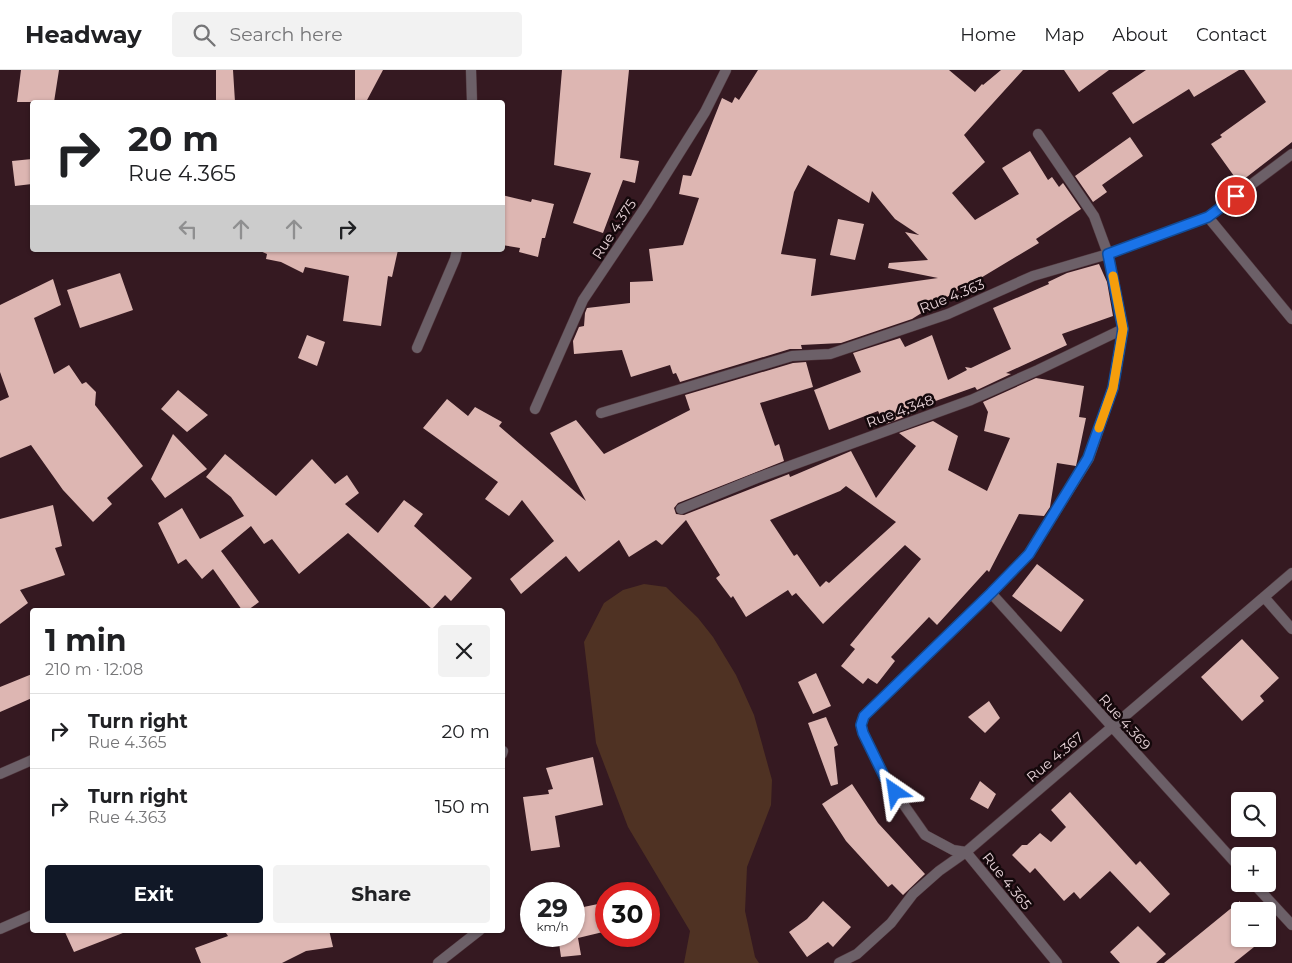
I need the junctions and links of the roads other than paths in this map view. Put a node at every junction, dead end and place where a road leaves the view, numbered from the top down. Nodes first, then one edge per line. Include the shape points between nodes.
1 (471, 70) edge
2 (726, 70) edge
3 (472, 100) edge
4 (1038, 134) dead end
5 (1292, 154) edge
6 (1208, 217) junction
7 (457, 252) edge
8 (1108, 254) junction
9 (1292, 319) edge
10 (1123, 329) junction
11 (417, 348) dead end
12 (535, 409) dead end
13 (601, 413) dead end
14 (681, 509) dead end
15 (1292, 573) edge
16 (991, 593) junction
17 (1264, 598) junction
18 (1292, 629) edge
19 (1111, 728) junction
20 (30, 761) edge
21 (0, 774) edge
22 (966, 852) junction
23 (1231, 858) edge
24 (1261, 892) edge
25 (30, 917) edge
26 (1292, 925) edge
27 (0, 929) edge
28 (476, 933) edge
29 (438, 963) edge
30 (839, 963) edge
31 (1057, 963) edge

1 - 3 street
2 - 12 street, Rue 4.375 via 705,112 584,300
4 - 8 street, Rue 4.365 via 1094,216
5 - 6 street, Rue 4.363
6 - 8 street, Rue 4.363
6 - 9 street
7 - 11 street
8 - 10 street, Rue 4.365
8 - 13 street, Rue 4.363 via 1033,276 948,314 830,354 792,356
10 - 14 street, Rue 4.348 via 971,400
10 - 16 street, Rue 4.365 via 1113,388 1088,458 1029,554
15 - 17 street, Rue 4.367
16 - 19 street, Rue 4.369
16 - 22 street, Rue 4.365 via 864,716 861,725 885,778 925,835 953,850
17 - 18 street
17 - 19 street, Rue 4.367
19 - 22 street, Rue 4.367
19 - 23 street, Rue 4.369
20 - 21 street
22 - 30 street, Rue 4.367 via 914,894 891,922 857,954
22 - 31 street, Rue 4.365
24 - 26 street
25 - 27 street
28 - 29 street

